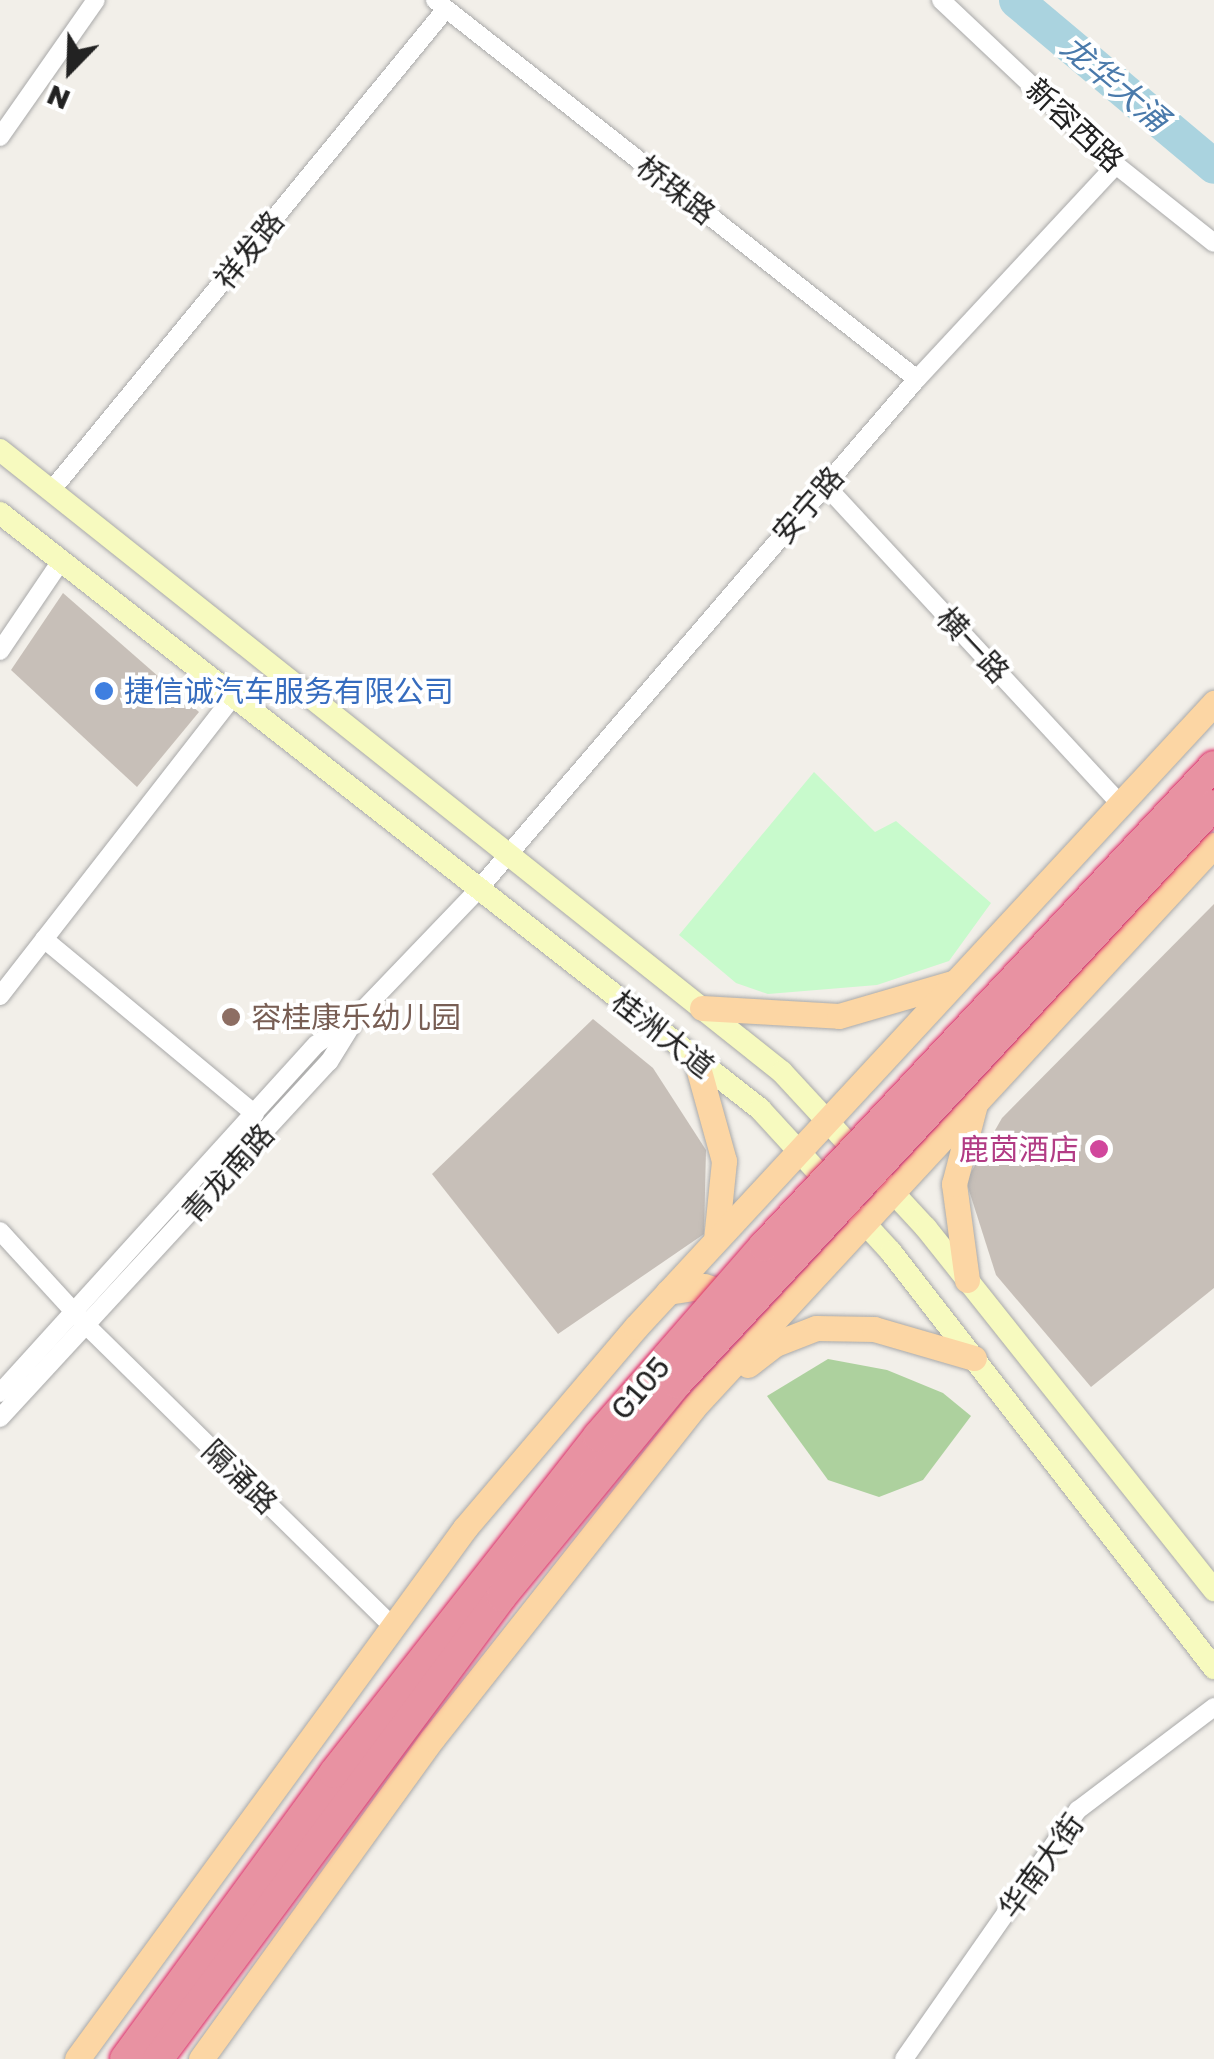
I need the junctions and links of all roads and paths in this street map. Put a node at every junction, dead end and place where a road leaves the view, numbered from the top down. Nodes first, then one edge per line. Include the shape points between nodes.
1 (96, 0) edge
2 (942, 0) edge
3 (440, 4) edge
4 (0, 136) edge
5 (1116, 164) junction
6 (1214, 243) edge
7 (916, 379) junction
8 (0, 450) edge
9 (825, 485) junction
10 (52, 491) junction
11 (0, 513) edge
12 (61, 562) junction
13 (0, 650) edge
14 (233, 698) junction
15 (1214, 703) edge
16 (1214, 766) edge
17 (1120, 804) junction
18 (1214, 805) edge
19 (1214, 844) edge
20 (507, 852) junction
21 (477, 891) junction
22 (44, 939) junction
23 (957, 982) junction
24 (0, 996) edge
25 (702, 1008) junction
26 (360, 1013) junction
27 (908, 1034) junction
28 (696, 1060) junction
29 (981, 1092) junction
30 (255, 1114) junction
31 (828, 1122) junction
32 (799, 1150) junction
33 (889, 1191) junction
34 (862, 1220) junction
35 (0, 1231) edge
36 (716, 1240) junction
37 (967, 1280) junction
38 (668, 1292) junction
39 (82, 1320) junction
40 (746, 1349) junction
41 (974, 1358) junction
42 (0, 1393) edge
43 (693, 1408) junction
44 (0, 1418) edge
45 (1214, 1589) edge
46 (393, 1626) junction
47 (1214, 1668) edge
48 (1214, 1708) edge
49 (77, 2059) edge
50 (126, 2059) edge
51 (158, 2059) edge
52 (201, 2059) edge
53 (904, 2059) edge

1 - 4 street
2 - 5 street, 新容西路
3 - 7 street, 桥珠路
3 - 10 street, 祥发路
5 - 6 street, 新容西路
5 - 7 street, 安宁路
7 - 9 street, 安宁路
8 - 10 main road, 桂洲大道
9 - 17 street, 横一路
9 - 20 street, 安宁路
10 - 20 main road, 桂洲大道
11 - 12 main road, 桂洲大道
12 - 13 street
12 - 14 main road, 桂洲大道
14 - 21 main road, 桂洲大道
14 - 22 street
15 - 17 main road
16 - 50 highway, G105 / G105, bridge via 764,1246 598,1436 334,1774
17 - 23 main road
18 - 51 highway, G105, bridge via 677,1384 502,1596
19 - 29 main road
20 - 21 street, 青龙南路
20 - 25 main road, 桂洲大道
21 - 26 street, 青龙南路
21 - 28 main road, 桂洲大道
22 - 24 street
22 - 30 street
23 - 25 main road via 839,1016
23 - 27 main road
25 - 31 main road, 桂洲大道 via 782,1072
26 - 30 street, 青龙南路 via 317,1044
26 - 39 street, 青龙南路 via 330,1062
27 - 29 main road via 909,1061 924,1085
27 - 31 main road
28 - 32 main road, 桂洲大道 via 760,1109
28 - 36 main road via 724,1161
29 - 33 main road
29 - 37 main road via 954,1184
30 - 39 street, 青龙南路
31 - 32 main road
31 - 33 main road, 桂洲大道
32 - 34 main road, 桂洲大道
32 - 36 main road
33 - 34 main road
33 - 37 main road, 桂洲大道
34 - 40 main road
34 - 41 main road, 桂洲大道
35 - 39 street, 隔涌路
36 - 38 main road
37 - 45 main road, 桂洲大道
38 - 40 main road via 704,1286 722,1292 744,1324
38 - 46 main road via 465,1528
39 - 42 street
39 - 44 street
39 - 46 street, 隔涌路
40 - 43 main road
41 - 43 main road via 874,1329 816,1328 775,1344
41 - 47 main road, 桂洲大道
43 - 52 main road via 432,1739
46 - 49 main road
48 - 53 street, 华南大街 via 1078,1810

